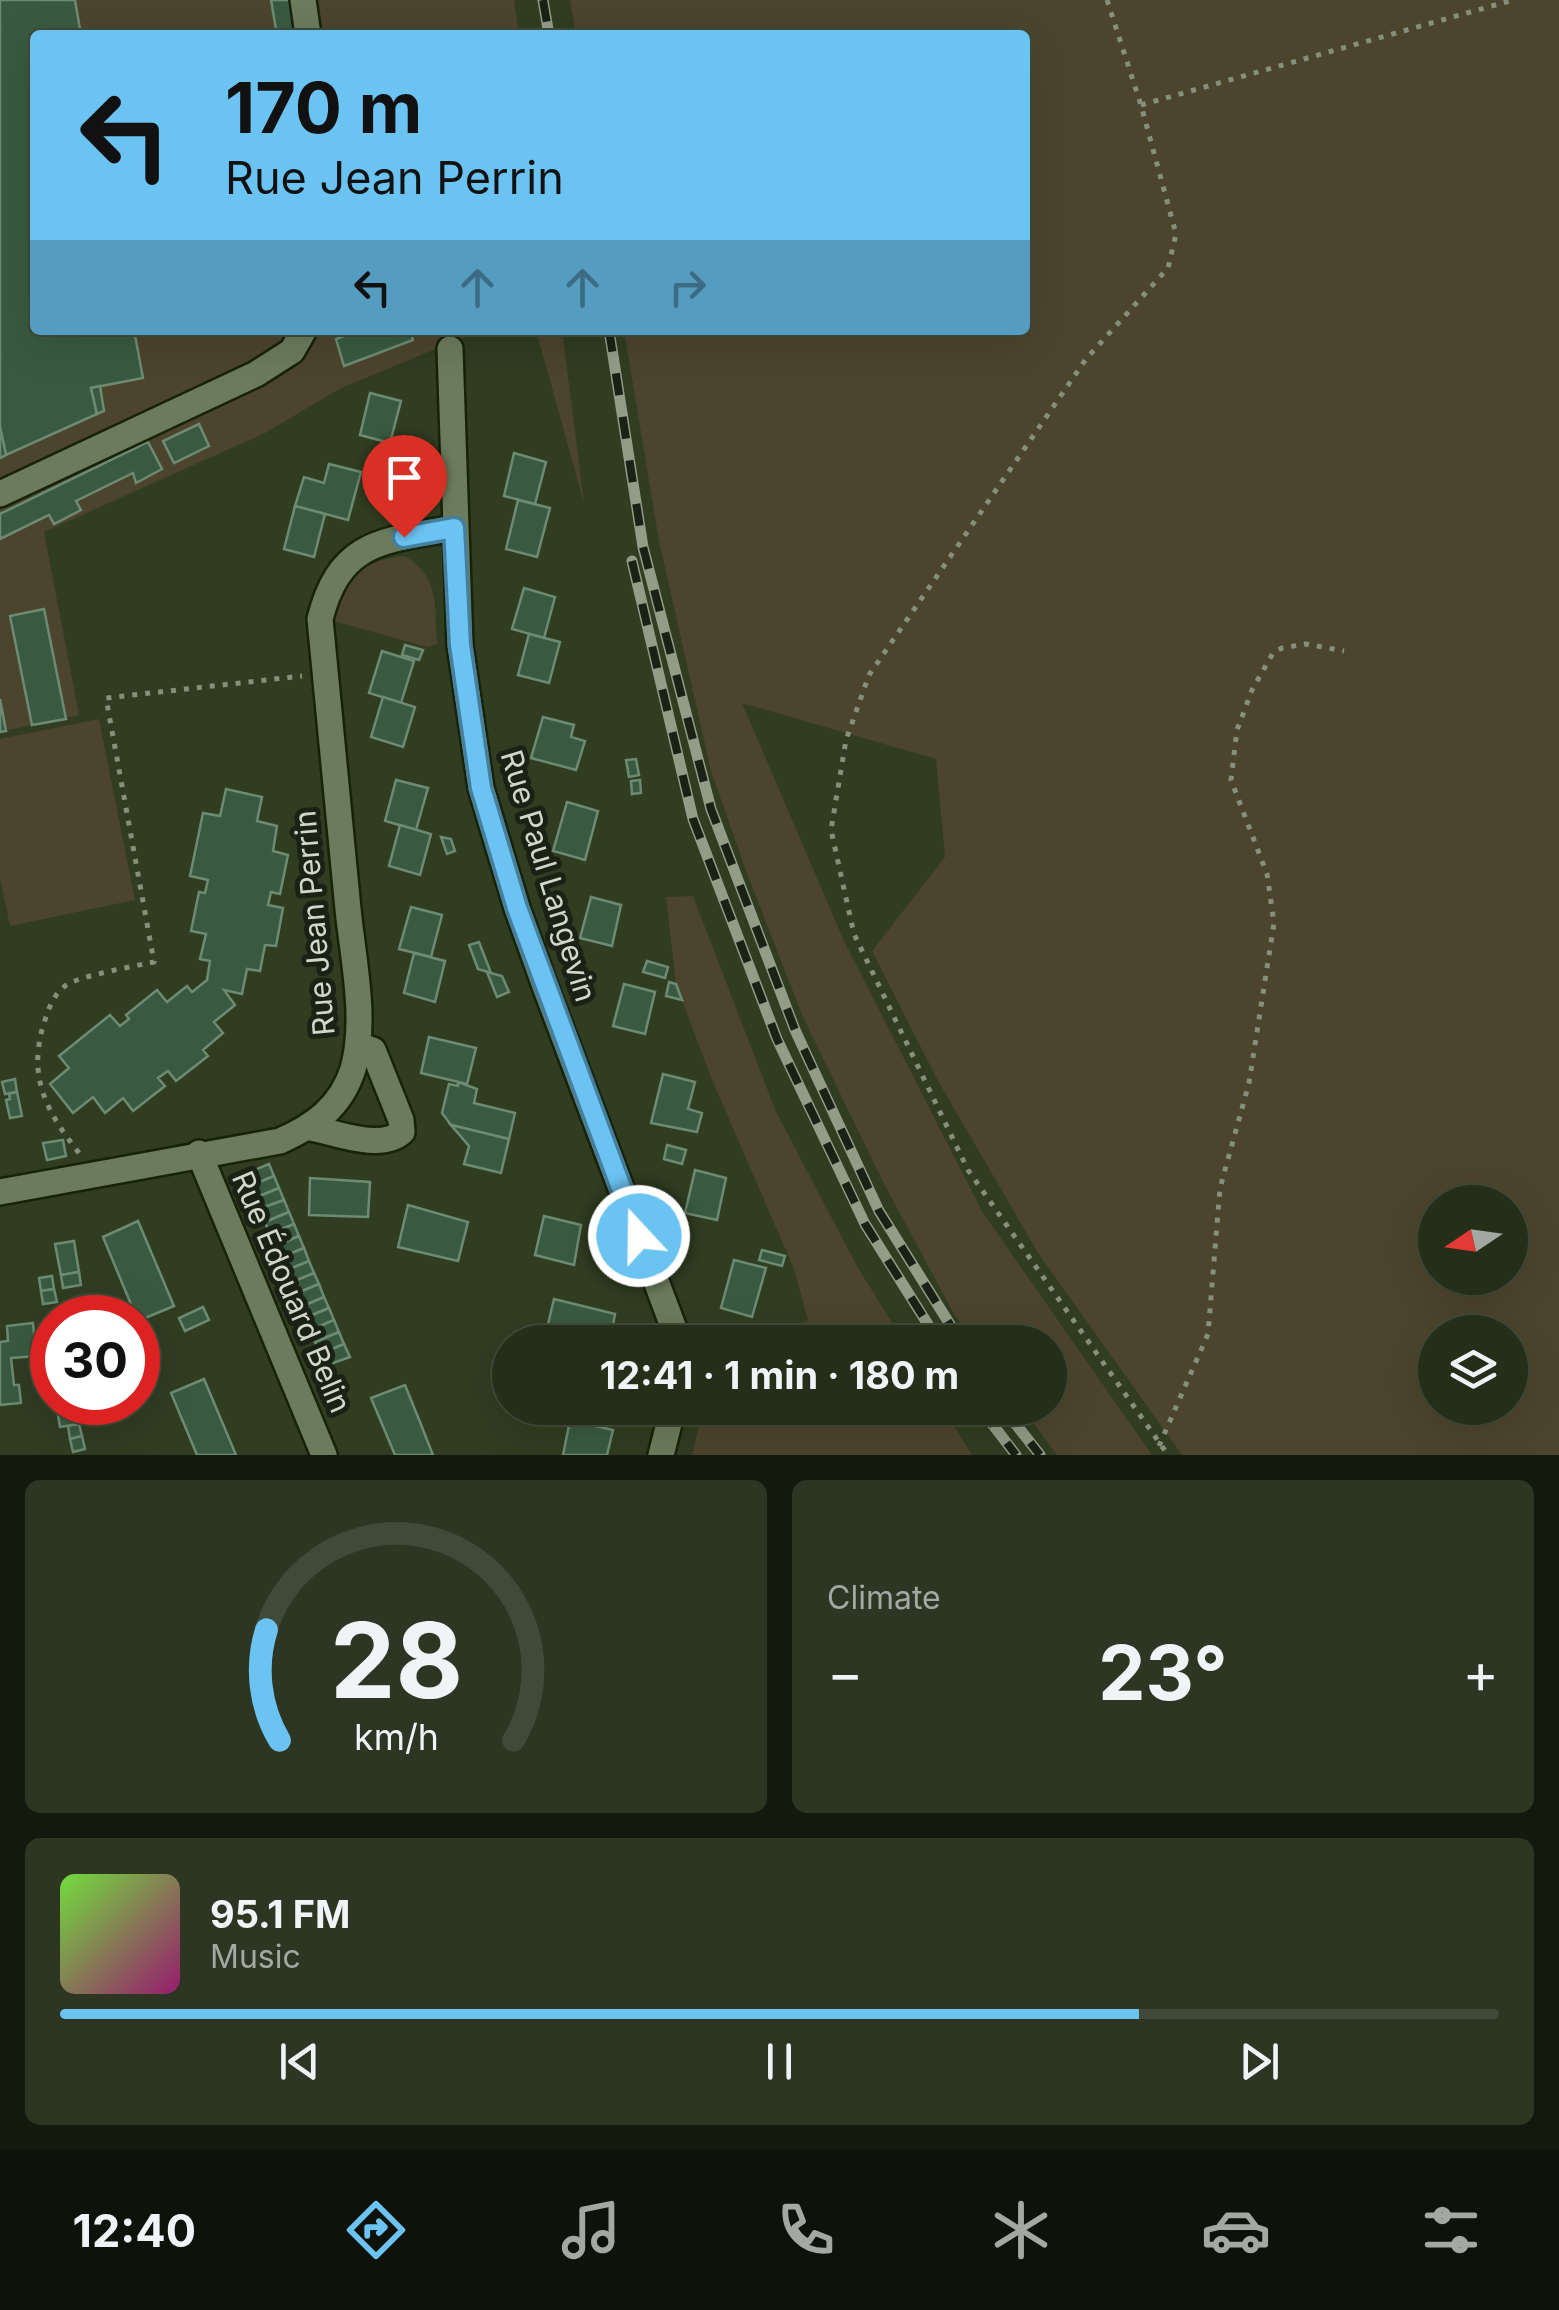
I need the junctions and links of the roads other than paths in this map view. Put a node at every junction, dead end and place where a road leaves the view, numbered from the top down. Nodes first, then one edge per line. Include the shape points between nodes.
1 (303, 0) edge
2 (307, 30) edge
3 (301, 335) edge
4 (450, 348) dead end
5 (0, 494) edge
6 (454, 528) junction
7 (358, 1044) junction
8 (311, 1128) junction
9 (199, 1153) junction
10 (0, 1192) edge
11 (673, 1325) edge
12 (669, 1425) edge
13 (324, 1455) edge
14 (661, 1455) edge

1 - 2 street
3 - 5 street via 292,350 256,374
4 - 6 street, Rue Paul Langevin
6 - 7 street, Rue Jean Perrin via 368,547 345,563 327,590 320,619
6 - 11 street, Rue Paul Langevin via 460,645 481,788 517,908
7 - 8 street, Rue Jean Perrin via 337,1102
7 - 8 street via 374,1050 402,1132 381,1141
8 - 9 street via 280,1141
9 - 10 street
9 - 13 street, Rue Édouard Belin
12 - 14 street

